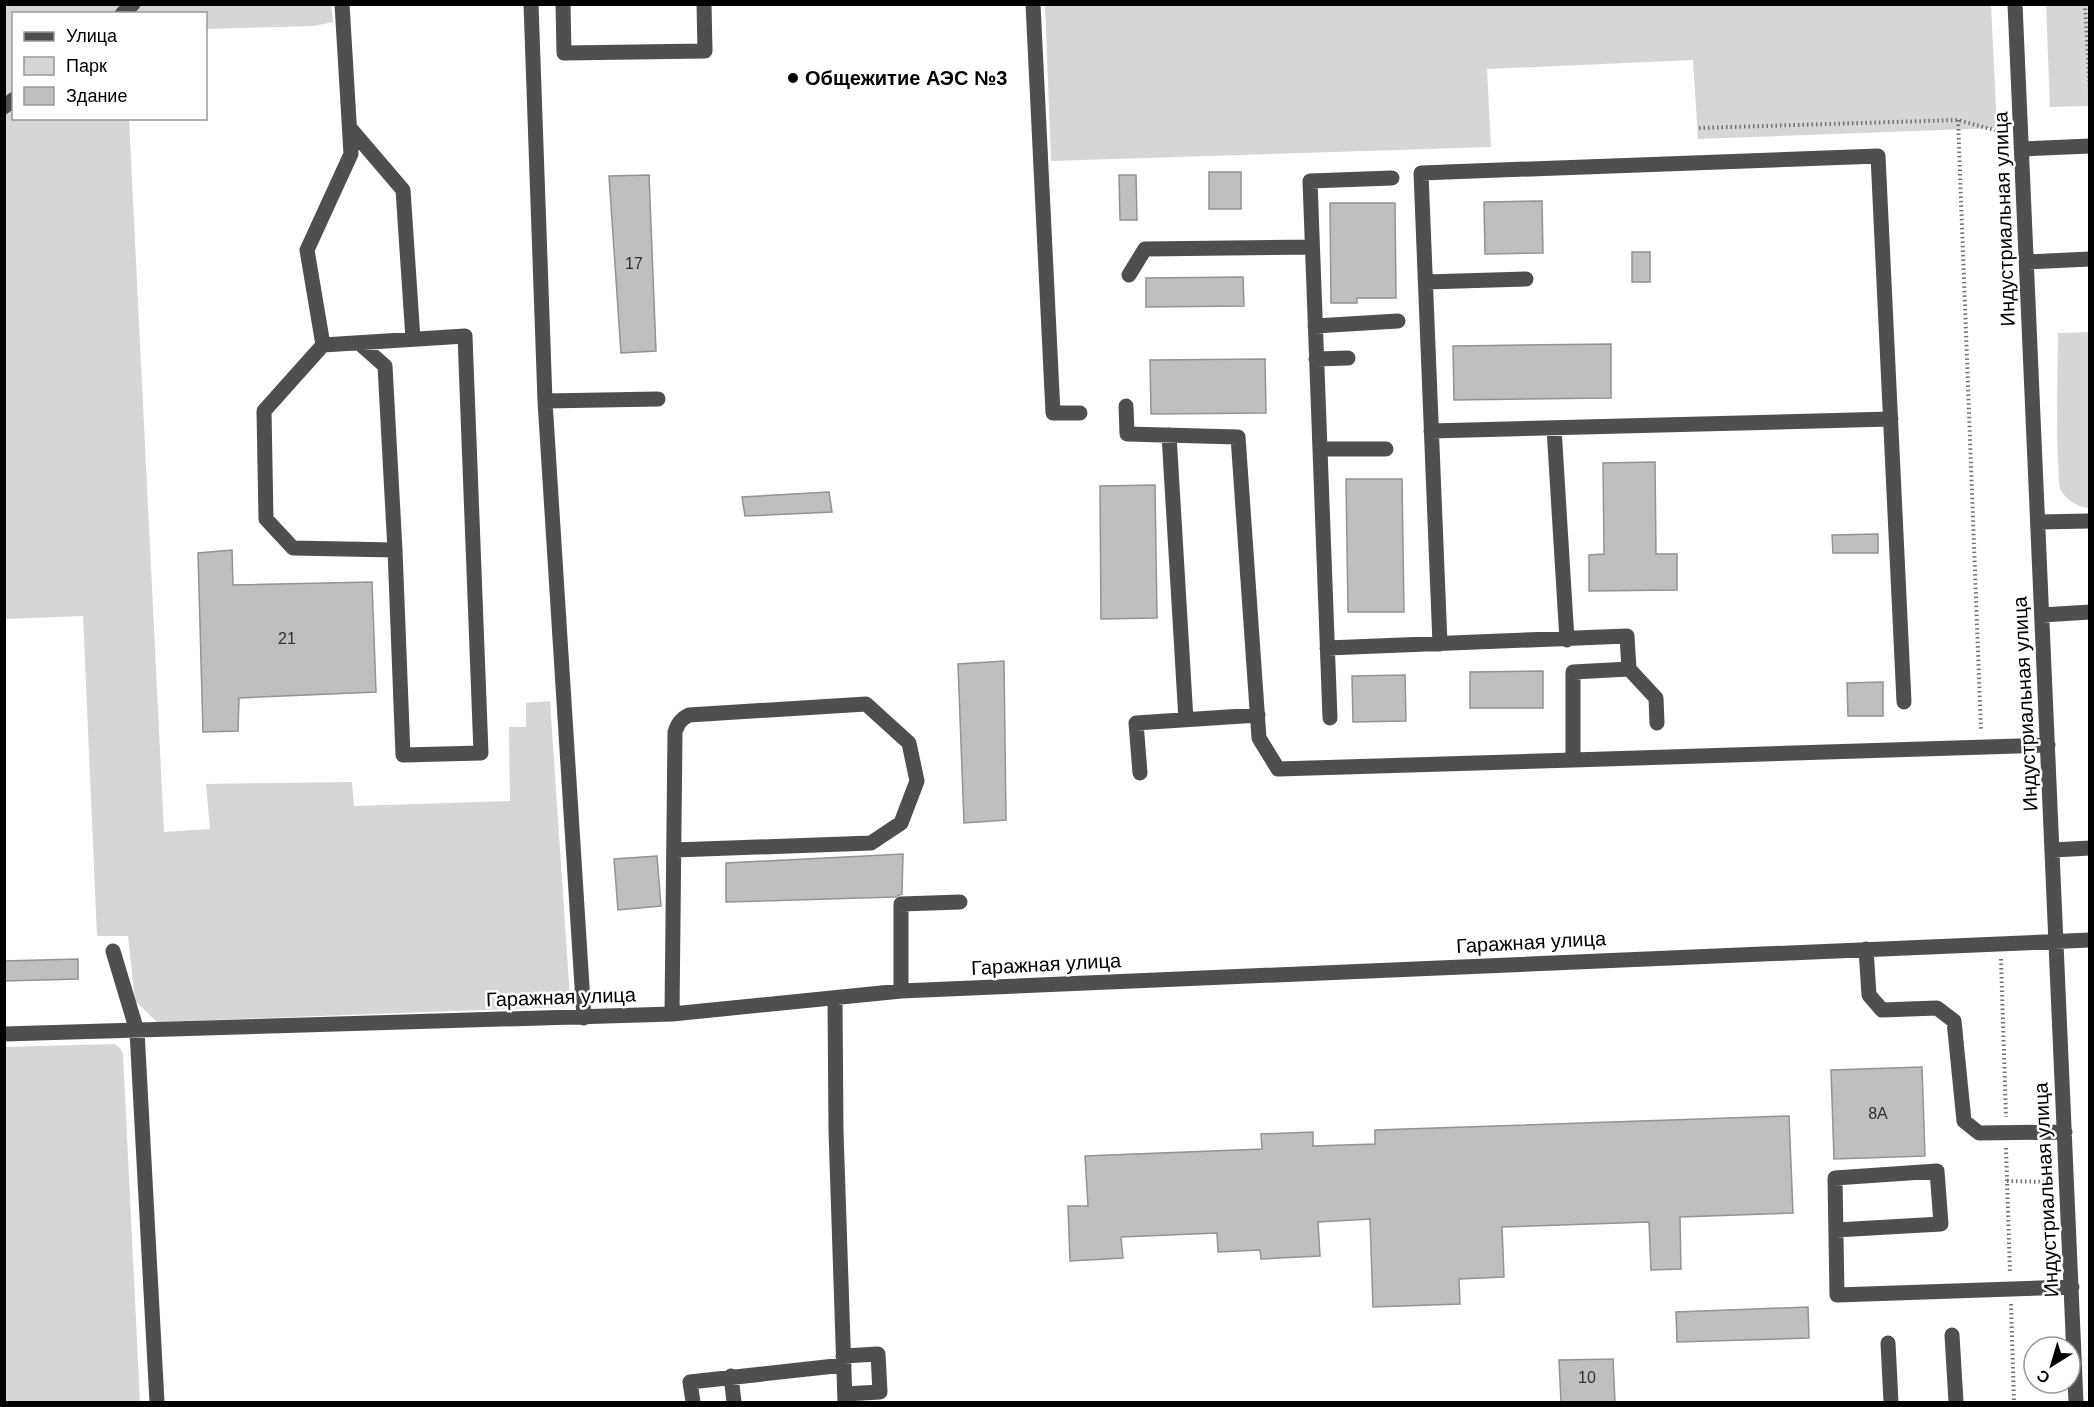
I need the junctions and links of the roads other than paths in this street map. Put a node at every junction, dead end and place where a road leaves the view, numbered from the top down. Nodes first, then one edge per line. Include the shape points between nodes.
1 (342, 4) edge
2 (531, 4) edge
3 (563, 4) edge
4 (704, 4) edge
5 (1034, 4) edge
6 (2015, 4) edge
7 (350, 128) junction
8 (2021, 144) junction
9 (2090, 146) edge
10 (1392, 178) dead end
11 (1312, 247) junction
12 (2090, 259) edge
13 (2027, 262) junction
14 (1129, 275) dead end
15 (1526, 279) dead end
16 (1426, 282) junction
17 (1398, 321) dead end
18 (1315, 327) junction
19 (413, 339) junction
20 (359, 343) junction
21 (323, 345) junction
22 (1348, 358) dead end
23 (1316, 359) junction
24 (658, 399) dead end
25 (545, 401) junction
26 (1126, 406) dead end
27 (1080, 413) dead end
28 (1891, 419) junction
29 (1554, 428) junction
30 (1431, 431) junction
31 (1169, 435) junction
32 (1320, 449) junction
33 (1386, 449) dead end
34 (2090, 521) edge
35 (2038, 522) junction
36 (395, 550) junction
37 (2090, 612) edge
38 (2042, 615) junction
39 (1567, 640) junction
40 (1440, 644) junction
41 (1327, 648) junction
42 (1629, 669) junction
43 (1904, 702) dead end
44 (1258, 715) junction
45 (1329, 718) dead end
46 (1186, 720) junction
47 (1657, 723) dead end
48 (2048, 745) junction
49 (1573, 760) junction
50 (1140, 773) dead end
51 (2090, 848) edge
52 (675, 850) junction
53 (2053, 850) junction
54 (960, 902) dead end
55 (2056, 940) junction
56 (2090, 940) edge
57 (1866, 949) junction
58 (113, 951) dead end
59 (901, 991) junction
60 (835, 999) junction
61 (672, 1014) junction
62 (584, 1018) junction
63 (137, 1031) junction
64 (4, 1034) edge
65 (2065, 1132) junction
66 (1836, 1230) junction
67 (2072, 1287) junction
68 (1952, 1335) dead end
69 (1888, 1342) dead end
70 (844, 1361) junction
71 (730, 1376) junction
72 (845, 1398) edge
73 (158, 1402) edge
74 (693, 1402) edge
75 (734, 1402) edge
76 (1891, 1402) edge
77 (1956, 1402) edge
78 (2076, 1402) edge

1 - 7 street
2 - 25 street
3 - 4 street via 564,53 705,51
5 - 27 street via 1053,413
6 - 8 street, Индустриальная улица
7 - 19 street via 403,190
7 - 21 street via 351,154 308,250
8 - 9 street
8 - 13 street, Индустриальная улица
10 - 11 street via 1310,181
11 - 14 street via 1145,249
11 - 18 street
12 - 13 street
13 - 35 street, Индустриальная улица
15 - 16 street
16 - 28 street via 1421,173 1878,156
16 - 30 street
17 - 18 street
18 - 23 street
19 - 20 street
19 - 36 street via 465,336 481,753 403,755
20 - 21 street
20 - 36 street via 385,366
21 - 36 street via 264,411 266,519 293,548
22 - 23 street
23 - 32 street
24 - 25 street
25 - 62 street
26 - 31 street via 1127,434
28 - 29 street
28 - 43 street
29 - 30 street
29 - 39 street
30 - 40 street
31 - 44 street via 1238,437
31 - 46 street
32 - 33 street
32 - 41 street
34 - 35 street
35 - 38 street, Индустриальная улица
37 - 38 street
38 - 48 street, Индустриальная улица
39 - 40 street
39 - 42 street via 1627,636
40 - 41 street
41 - 45 street
42 - 47 street via 1656,698
42 - 49 street via 1573,672
44 - 46 street
44 - 49 street via 1259,738 1278,769
46 - 50 street via 1136,723
48 - 49 street
48 - 53 street, Индустриальная улица
51 - 53 street
52 - 52 street via 675,732 682,718 866,704 909,743 917,782 901,823 871,843
52 - 61 street
53 - 55 street, Индустриальная улица
54 - 59 street via 901,904
55 - 56 street, Гаражная улица
55 - 57 street, Гаражная улица
55 - 65 street, Индустриальная улица
57 - 59 street, Гаражная улица
57 - 65 street via 1869,995 1882,1010 1937,1008 1954,1021 1964,1120 1979,1133
58 - 63 street
59 - 60 street, Гаражная улица
60 - 61 street, Гаражная улица
60 - 70 street
61 - 62 street, Гаражная улица
62 - 63 street, Гаражная улица
63 - 64 street, Гаражная улица
63 - 73 street
65 - 67 street, Индустриальная улица
66 - 66 street via 1835,1178 1937,1171 1941,1224
66 - 67 street via 1837,1295
67 - 78 street, Индустриальная улица
68 - 77 street
69 - 76 street
70 - 71 street
70 - 72 street
70 - 72 street via 878,1354 880,1392
71 - 74 street via 690,1382
71 - 75 street

